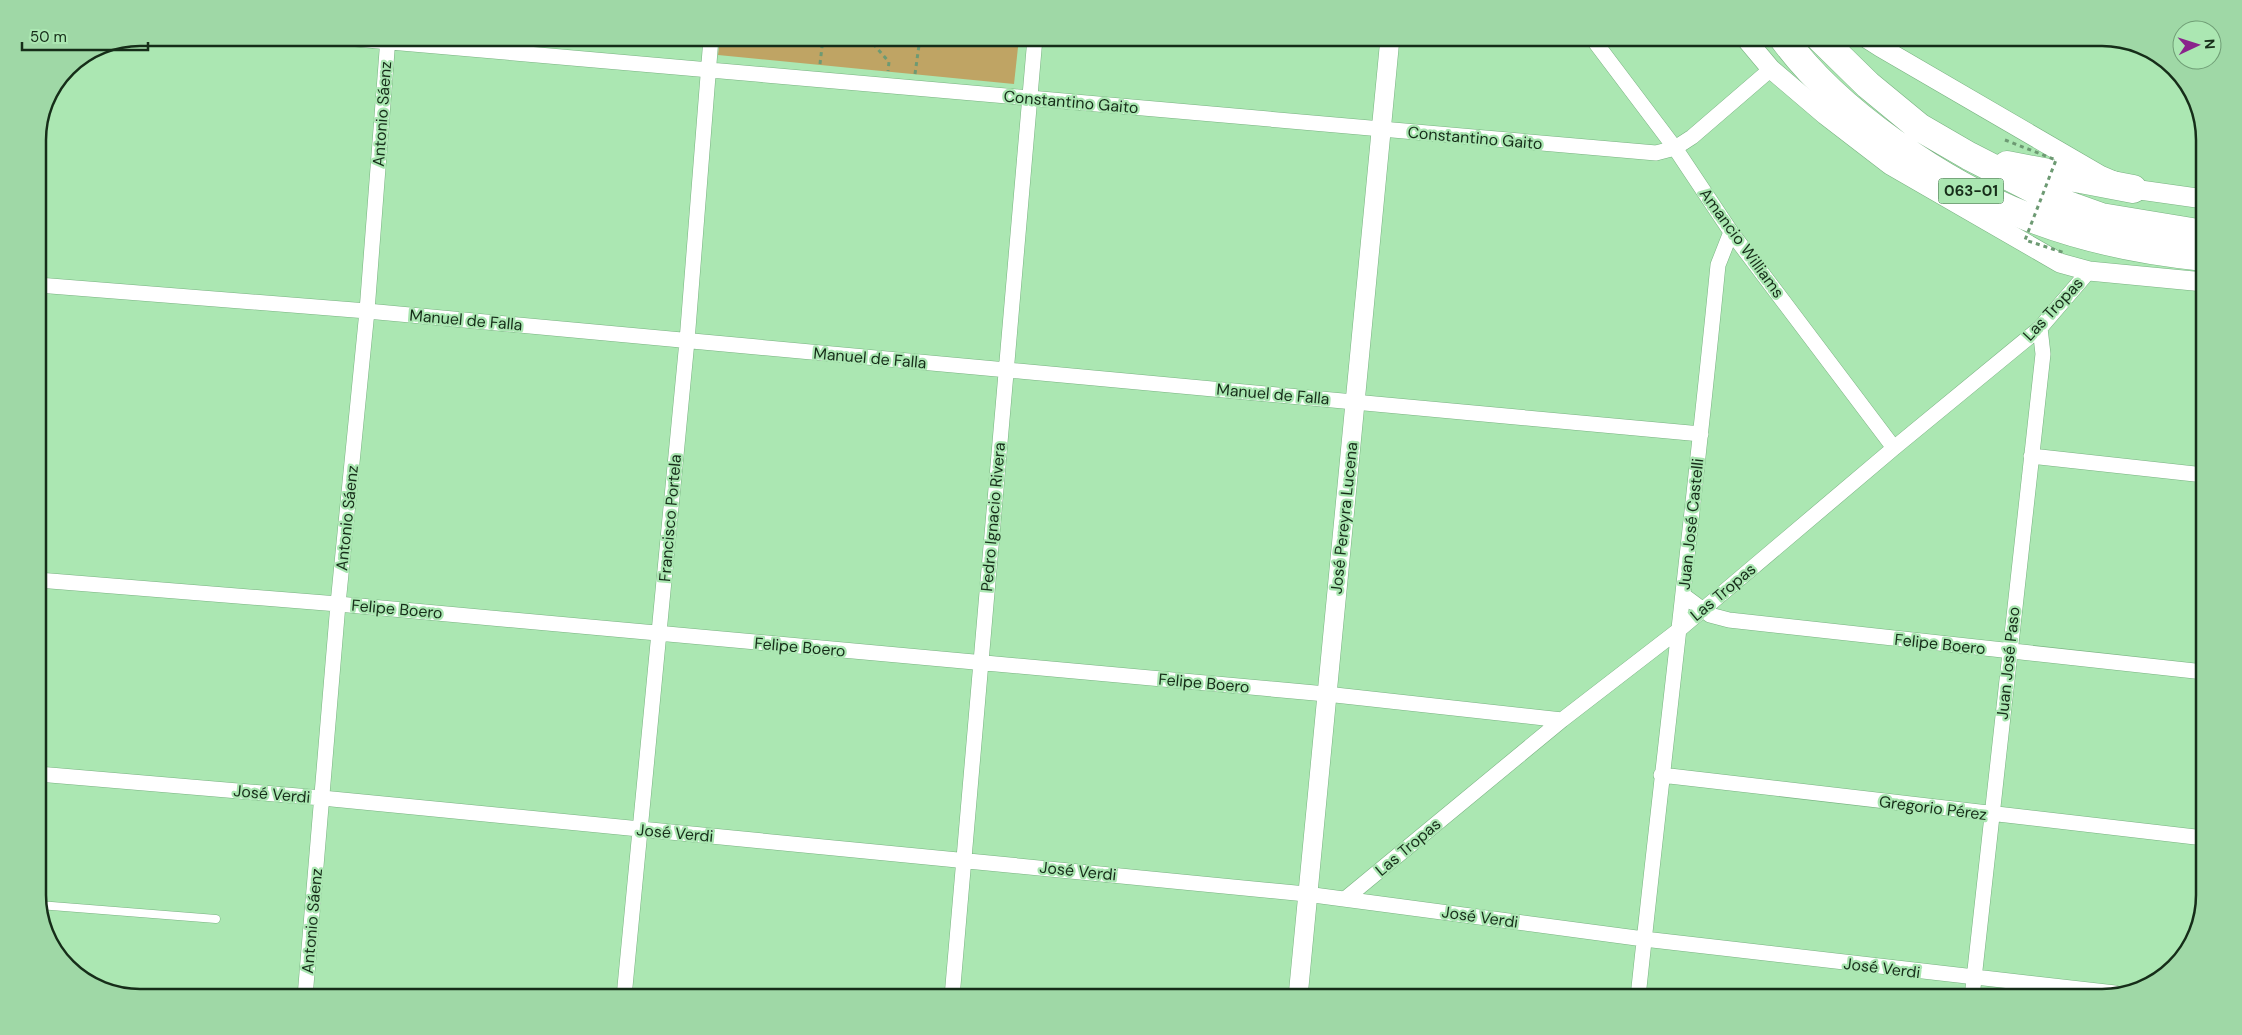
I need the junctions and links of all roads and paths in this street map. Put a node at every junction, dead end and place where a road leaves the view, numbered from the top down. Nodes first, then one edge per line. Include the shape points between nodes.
1 (388, 46) edge
2 (450, 46) edge
3 (710, 46) edge
4 (822, 46) edge
5 (875, 46) edge
6 (919, 46) edge
7 (1034, 46) edge
8 (1389, 46) edge
9 (1598, 46) edge
10 (1751, 46) edge
11 (1789, 46) edge
12 (1828, 46) edge
13 (1878, 46) edge
14 (1770, 69) junction
15 (708, 71) junction
16 (819, 79) junction
17 (887, 85) junction
18 (914, 88) junction
19 (1030, 98) junction
20 (1382, 130) junction
21 (2005, 140) dead end
22 (1675, 148) junction
23 (1968, 156) junction
24 (2133, 189) junction
25 (2196, 197) edge
26 (1731, 232) junction
27 (2196, 233) edge
28 (2065, 253) dead end
29 (2196, 256) edge
30 (2089, 271) junction
31 (2196, 281) edge
32 (46, 286) edge
33 (367, 311) junction
34 (2040, 328) junction
35 (687, 341) junction
36 (1006, 370) junction
37 (1356, 402) junction
38 (1701, 434) junction
39 (1894, 448) junction
40 (2031, 456) junction
41 (2196, 474) edge
42 (46, 581) edge
43 (1684, 595) junction
44 (338, 604) junction
45 (1702, 610) junction
46 (1680, 628) junction
47 (659, 634) junction
48 (2009, 651) junction
49 (980, 663) junction
50 (2196, 671) edge
51 (1326, 694) junction
52 (1562, 720) junction
53 (46, 775) edge
54 (1661, 775) junction
55 (322, 798) junction
56 (1993, 815) junction
57 (640, 829) junction
58 (2196, 837) edge
59 (963, 859) junction
60 (1306, 894) junction
61 (1345, 899) junction
62 (47, 906) edge
63 (216, 919) dead end
64 (1644, 939) junction
65 (1974, 979) junction
66 (306, 989) edge
67 (625, 989) edge
68 (953, 989) edge
69 (1299, 989) edge
70 (1639, 989) edge
71 (1973, 989) edge
72 (2075, 989) edge

1 - 33 street, Antonio Sáenz
2 - 15 street, Constantino Gaito
3 - 15 street, Francisco Portela
4 - 16 path
5 - 17 path via 889,62
6 - 18 path
7 - 19 street, Pedro Ignacio Rivera
8 - 20 street, José Pereyra Lucena
9 - 22 street, Amancio Williams
10 - 14 street
11 - 29 highway, 063-01 via 1853,111 1890,140 1969,190 2028,217 2088,237
12 - 23 highway, 063-01 via 1868,86 1919,127
13 - 24 street via 2100,175
14 - 22 street, Constantino Gaito
14 - 30 street via 1890,165 2060,263
15 - 16 street, Constantino Gaito
15 - 35 street, Francisco Portela
16 - 17 street, Constantino Gaito
17 - 18 street, Constantino Gaito
18 - 19 street, Constantino Gaito
19 - 20 street, Constantino Gaito
19 - 36 street, Pedro Ignacio Rivera
20 - 22 street, Constantino Gaito via 1656,153
20 - 37 street, José Pereyra Lucena
21 - 28 path, bridge via 2056,160 2025,240
22 - 26 street, Amancio Williams
23 - 24 highway
23 - 27 highway, 063-01 via 2059,202 2101,216
24 - 25 street
26 - 38 street, Juan José Castelli via 1718,265
26 - 39 street, Amancio Williams
30 - 31 street
30 - 34 street, Las Tropas
32 - 33 street, Manuel de Falla
33 - 35 street, Manuel de Falla
33 - 44 street, Antonio Sáenz
34 - 39 street, Las Tropas
34 - 40 street, Juan José Paso via 2043,354
35 - 36 street, Manuel de Falla
35 - 47 street, Francisco Portela
36 - 37 street, Manuel de Falla
36 - 49 street, Pedro Ignacio Rivera
37 - 38 street, Manuel de Falla
37 - 51 street, José Pereyra Lucena
38 - 43 street, Juan José Castelli
39 - 45 street, Las Tropas
40 - 41 street
40 - 48 street, Juan José Paso
42 - 44 street, Felipe Boero
43 - 45 street, Felipe Boero
43 - 46 street, Juan José Castelli
44 - 47 street, Felipe Boero
44 - 55 street, Antonio Sáenz
45 - 46 street, Las Tropas
45 - 48 street, Felipe Boero via 1730,620
46 - 52 street, Las Tropas
46 - 54 street, Juan José Castelli
47 - 49 street, Felipe Boero
47 - 57 street, Francisco Portela
48 - 50 street, Felipe Boero
48 - 56 street, Juan José Paso
49 - 51 street, Felipe Boero
49 - 59 street, Pedro Ignacio Rivera
51 - 52 street, Felipe Boero
51 - 60 street, José Pereyra Lucena
52 - 61 street, Las Tropas
53 - 55 street, José Verdi
54 - 56 street, Gregorio Pérez
54 - 64 street, Juan José Castelli
55 - 57 street, José Verdi
55 - 66 street, Antonio Sáenz
56 - 58 street, Gregorio Pérez
56 - 65 street, Juan José Paso
57 - 59 street, José Verdi
57 - 67 street, Francisco Portela
59 - 60 street, José Verdi
59 - 68 street, Pedro Ignacio Rivera
60 - 61 street, José Verdi
60 - 69 street, José Pereyra Lucena
61 - 64 street, José Verdi
62 - 63 lane
64 - 65 street, José Verdi
64 - 70 street, Juan José Castelli
65 - 71 street, Juan José Paso
65 - 72 street, José Verdi

